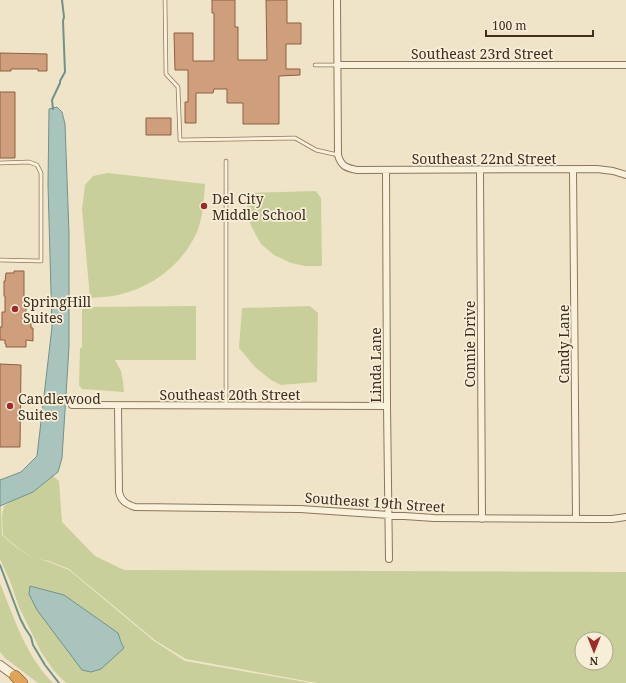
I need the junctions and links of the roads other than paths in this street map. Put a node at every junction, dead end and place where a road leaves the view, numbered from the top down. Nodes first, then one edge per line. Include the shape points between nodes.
1 (166, 0) edge
2 (337, 0) edge
3 (315, 65) dead end
4 (338, 65) junction
5 (626, 65) edge
6 (338, 155) junction
7 (226, 161) dead end
8 (0, 163) edge
9 (573, 169) junction
10 (386, 170) junction
11 (480, 170) junction
12 (626, 175) edge
13 (0, 260) edge
14 (72, 405) dead end
15 (118, 406) junction
16 (226, 406) junction
17 (387, 406) junction
18 (388, 515) junction
19 (626, 517) edge
20 (482, 519) junction
21 (576, 519) junction
22 (389, 559) dead end
23 (0, 665) edge
24 (20, 681) edge

1 - 6 lane via 166,74 178,86 180,140 295,138 316,150
2 - 4 street
3 - 4 lane
4 - 5 street, Southeast 23rd Street
4 - 6 street
6 - 10 street, Southeast 22nd Street via 343,165 350,169
7 - 16 lane
8 - 13 lane via 29,162 37,165 40,173 41,261
9 - 11 street, Southeast 22nd Street
9 - 12 street, Southeast 22nd Street via 597,169
9 - 21 street, Candy Lane
10 - 11 street, Southeast 22nd Street
10 - 17 street, Linda Lane
11 - 20 street, Connie Drive
14 - 15 street, Southeast 20th Street
15 - 16 street, Southeast 20th Street
15 - 18 street, Southeast 19th Street via 119,496 128,505 300,509
16 - 17 street, Southeast 20th Street
17 - 18 street, Linda Lane
18 - 20 street, Southeast 19th Street
18 - 22 street, Linda Lane
19 - 21 street, Southeast 19th Street
20 - 21 street, Southeast 19th Street
23 - 24 street

